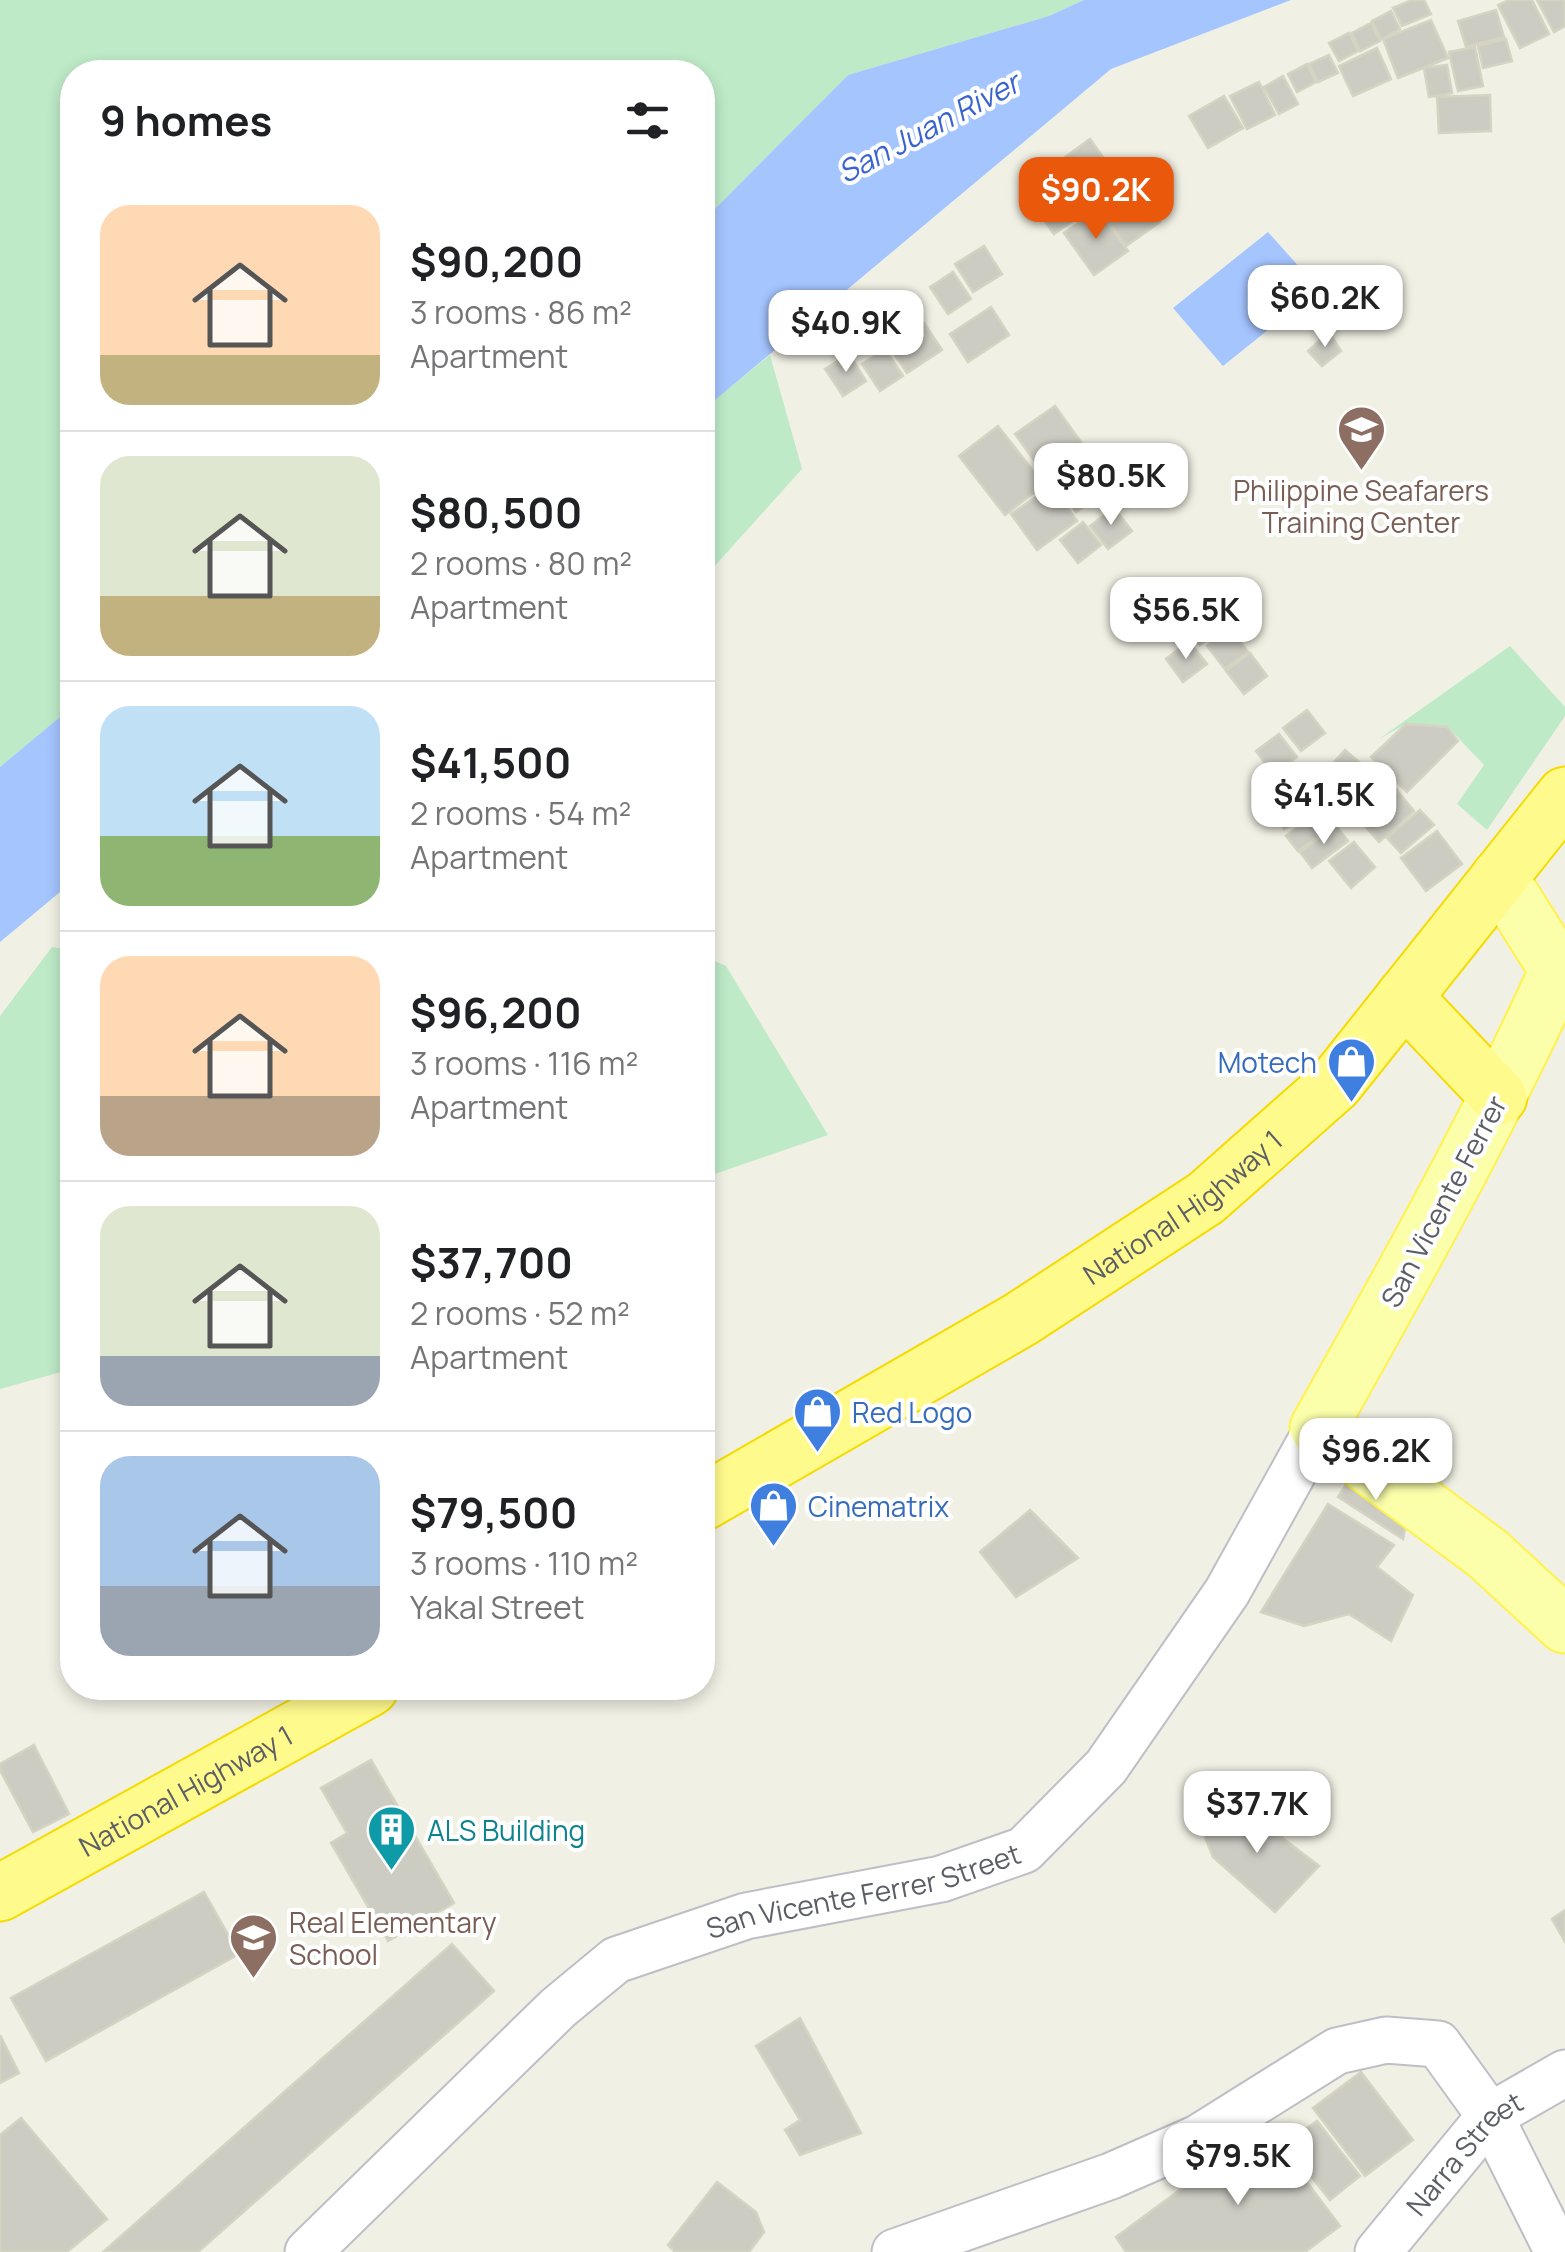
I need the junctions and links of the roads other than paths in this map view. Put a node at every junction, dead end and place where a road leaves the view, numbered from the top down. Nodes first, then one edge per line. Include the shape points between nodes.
1 (1565, 795) edge
2 (1499, 877) junction
3 (1561, 973) edge
4 (1404, 996) junction
5 (1499, 1098) junction
6 (1318, 1428) junction
7 (715, 1496) edge
8 (1565, 1625) edge
9 (348, 1700) edge
10 (0, 1893) edge
11 (1565, 2074) edge
12 (1490, 2116) junction
13 (911, 2249) edge
14 (308, 2252) edge
15 (1378, 2252) edge
16 (1558, 2252) edge

1 - 2 highway, National Highway 1
2 - 3 main road
2 - 4 highway, National Highway 1
3 - 5 main road, San Vicente Ferrer
4 - 5 highway
4 - 7 highway, National Highway 1 via 1335,1084 1206,1198 1021,1319
5 - 6 main road, San Vicente Ferrer
6 - 8 main road via 1488,1554
6 - 14 street, San Vicente Ferrer Street via 1227,1592 1117,1752 1024,1850 941,1879 746,1916 616,1960 558,2008
9 - 10 highway, National Highway 1
11 - 12 street, Narra Street
12 - 13 street via 1438,2044 1386,2040 1338,2051 1198,2138
12 - 15 street, Narra Street
12 - 16 street

